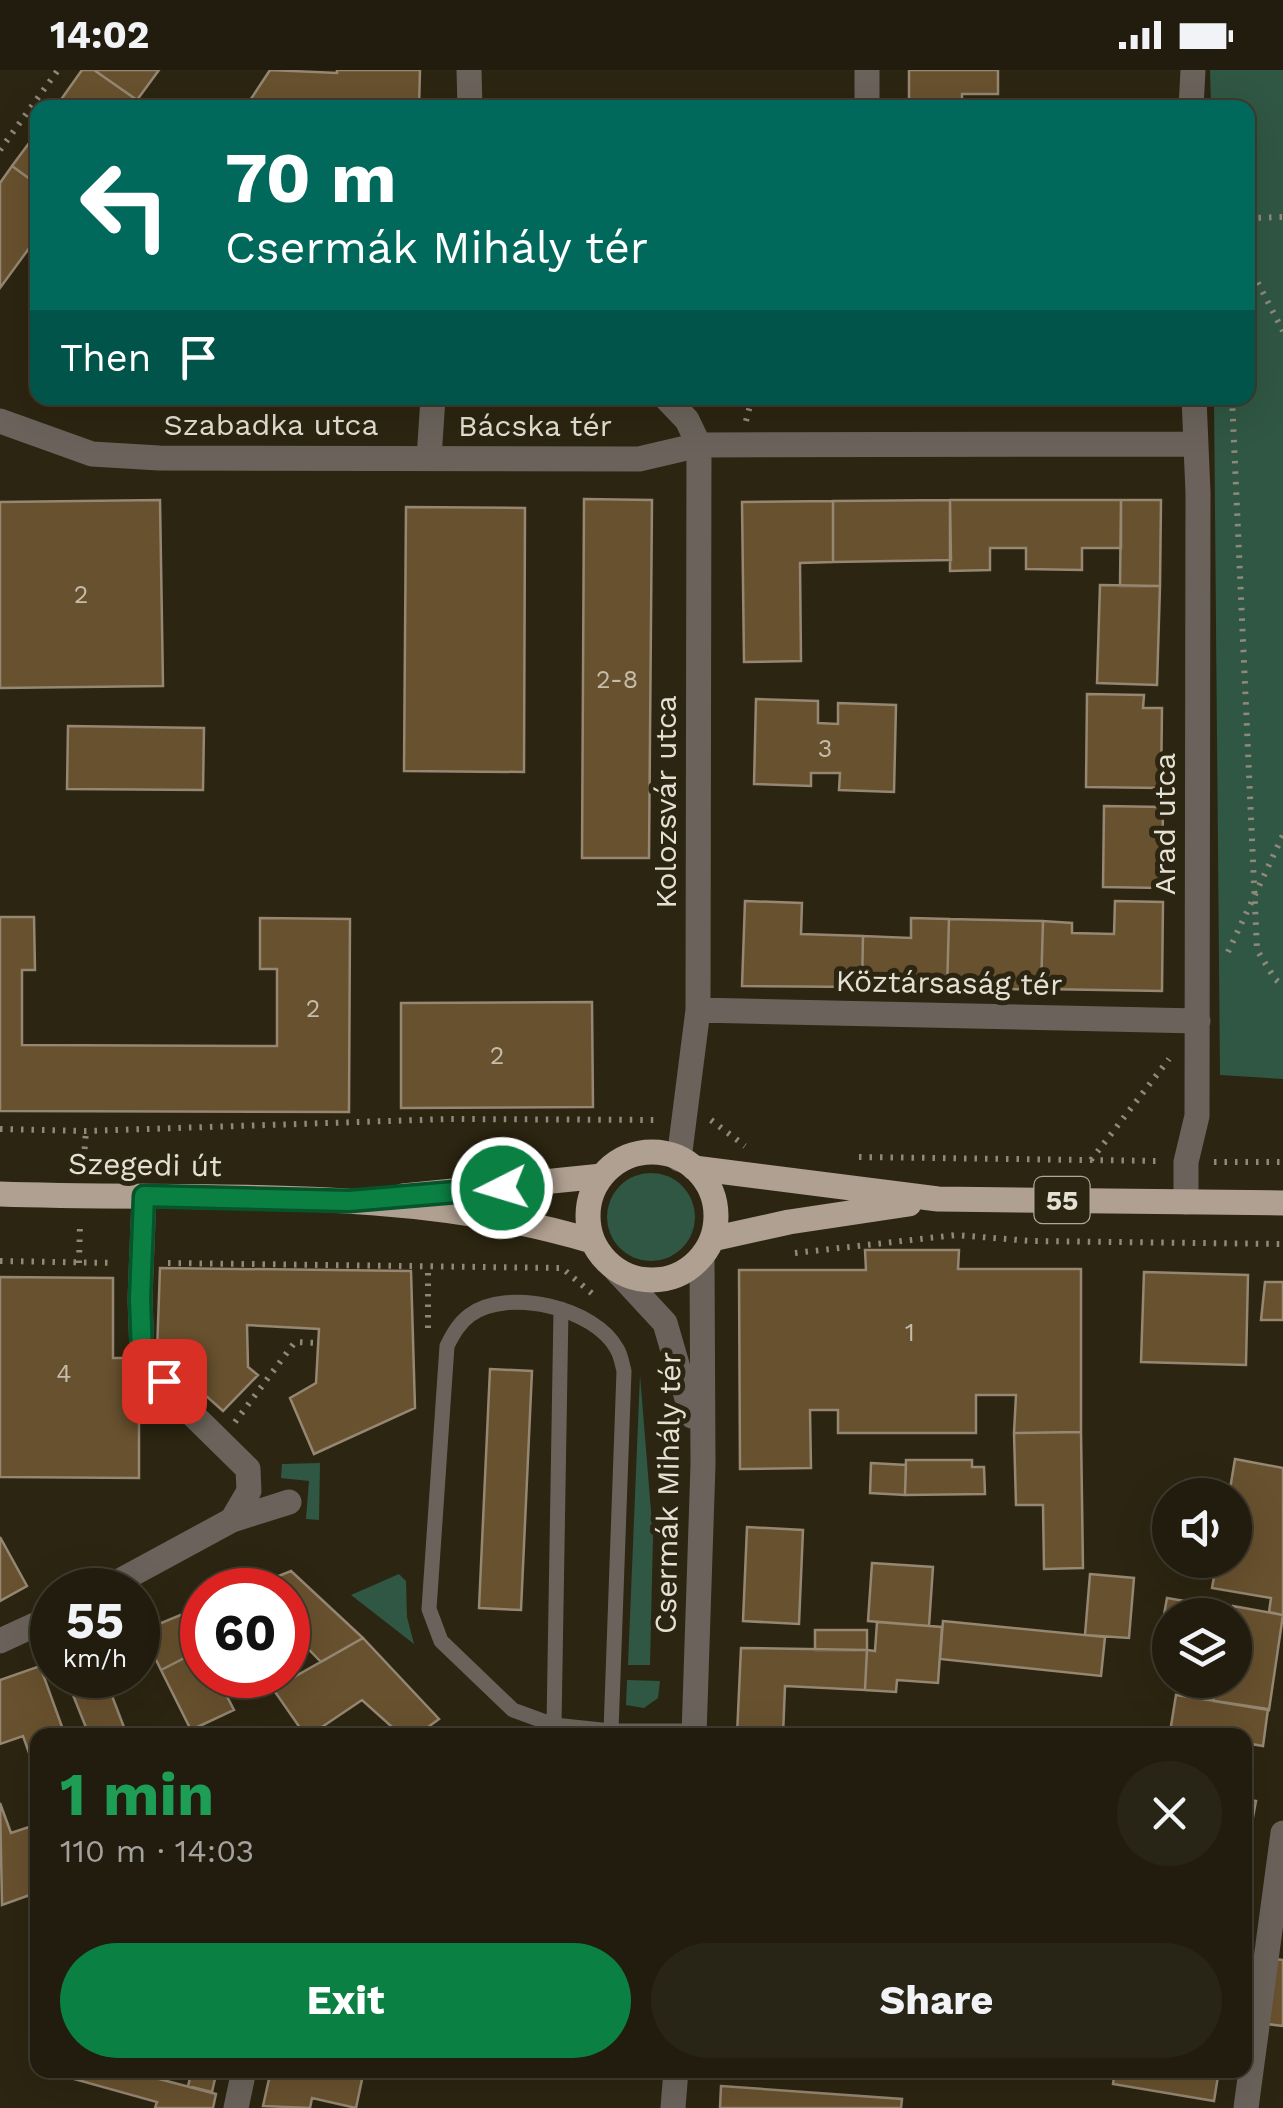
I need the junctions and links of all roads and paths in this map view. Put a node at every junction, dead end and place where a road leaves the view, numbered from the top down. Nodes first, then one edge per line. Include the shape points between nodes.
1 (58, 70) edge
2 (469, 70) edge
3 (867, 70) edge
4 (1192, 70) edge
5 (36, 100) edge
6 (470, 100) edge
7 (867, 100) edge
8 (1191, 100) edge
9 (30, 109) edge
10 (0, 150) edge
11 (1283, 217) edge
12 (1255, 218) edge
13 (1255, 277) edge
14 (1283, 331) edge
15 (432, 405) edge
16 (673, 405) edge
17 (1194, 405) edge
18 (1232, 405) edge
19 (0, 421) edge
20 (1196, 444) junction
21 (699, 445) junction
22 (429, 458) junction
23 (1283, 835) edge
24 (1254, 891) junction
25 (1226, 956) dead end
26 (1283, 986) edge
27 (698, 1010) junction
28 (1198, 1021) junction
29 (684, 1120) junction
30 (0, 1129) edge
31 (759, 1156) dead end
32 (856, 1157) dead end
33 (686, 1163) junction
34 (602, 1176) junction
35 (0, 1194) edge
36 (144, 1196) junction
37 (938, 1199) junction
38 (349, 1201) junction
39 (1186, 1202) junction
40 (1283, 1203) edge
41 (592, 1240) junction
42 (1283, 1244) edge
43 (707, 1248) junction
44 (783, 1255) dead end
45 (0, 1260) edge
46 (142, 1262) junction
47 (79, 1263) dead end
48 (428, 1266) junction
49 (615, 1269) junction
50 (600, 1300) dead end
51 (561, 1309) junction
52 (318, 1343) dead end
53 (428, 1346) dead end
54 (222, 1440) junction
55 (703, 1465) junction
56 (288, 1502) dead end
57 (232, 1520) junction
58 (144, 1568) edge
59 (30, 1627) edge
60 (0, 1641) edge
61 (554, 1725) junction
62 (582, 1728) edge
63 (611, 1728) edge
64 (694, 1728) edge
65 (1283, 1832) edge
66 (1252, 2063) edge
67 (242, 2078) edge
68 (675, 2078) edge
69 (1250, 2078) edge
70 (236, 2108) edge
71 (673, 2108) edge
72 (1246, 2108) edge

1 - 5 path
2 - 6 street
3 - 7 street
4 - 8 street
9 - 10 path
11 - 12 path
13 - 14 path
15 - 22 street, Bácska tér
16 - 21 street
17 - 20 street
18 - 24 path
19 - 22 street, Szabadka utca via 92,454
20 - 21 street, Bácska tér
20 - 28 street, Arad utca
21 - 22 street, Bácska tér via 639,458
21 - 27 street, Kolozsvár utca
23 - 24 path
24 - 25 path
24 - 26 path via 1257,950
27 - 28 street, Köztársaság tér
27 - 29 street, Kolozsvár utca
28 - 32 path via 1090,1161
28 - 39 street, Arad utca via 1197,1116 1186,1162
29 - 30 path
29 - 31 path via 709,1119
29 - 33 street, Kolozsvár utca
33 - 34 main road, 55 via 638,1154
33 - 37 main road, 55
33 - 43 main road via 712,1192 716,1214
34 - 38 main road, Szegedi út / 55
34 - 41 main road via 588,1215
35 - 36 main road, Szegedi út / 55
36 - 38 main road, Szegedi út / 55
36 - 46 street
37 - 39 main road, 55
37 - 43 main road, 55 via 789,1222
38 - 41 main road, Szegedi út / 55 via 541,1225
39 - 40 main road, 55
41 - 49 main road
42 - 44 path via 956,1235
43 - 49 main road, 55 via 675,1276 634,1278
43 - 55 street, Csermák Mihály tér
45 - 47 path
46 - 48 path
46 - 54 street via 142,1353
48 - 50 path via 562,1268
48 - 53 path
49 - 55 street via 666,1323
51 - 61 lane
51 - 61 lane via 530,1302 486,1306 456,1328 447,1346 429,1609 441,1642 513,1710
51 - 63 lane via 603,1332 624,1371
52 - 54 path via 295,1342
54 - 57 street via 248,1469 249,1490
55 - 64 street, Csermák Mihály tér
56 - 57 street
57 - 58 street
59 - 60 street
61 - 62 lane
65 - 66 street
67 - 70 street
68 - 71 street
69 - 72 street

